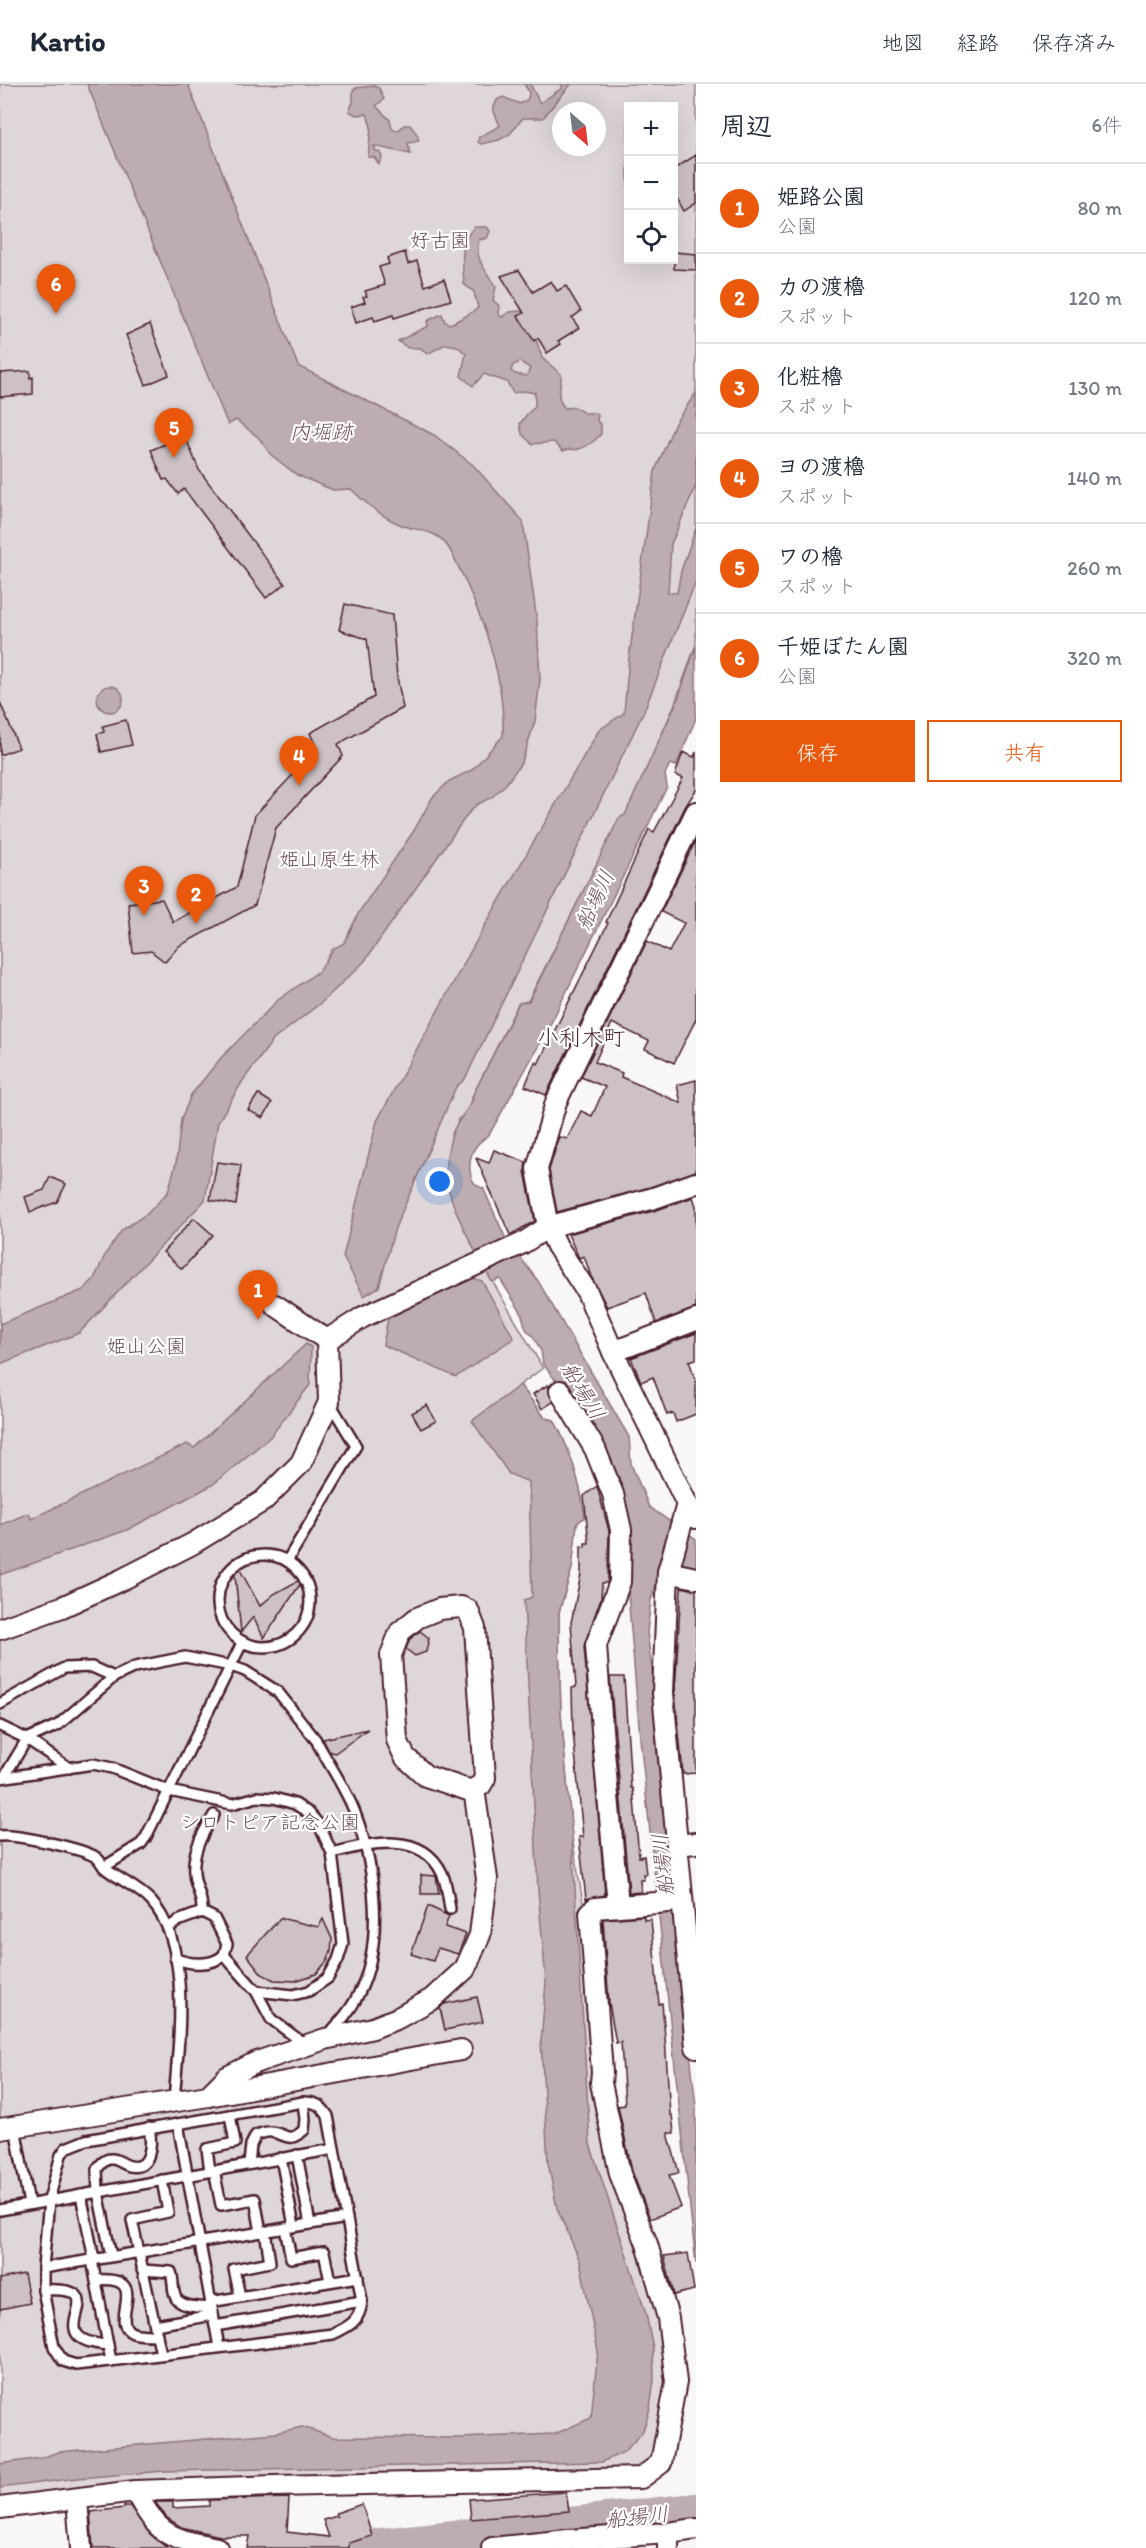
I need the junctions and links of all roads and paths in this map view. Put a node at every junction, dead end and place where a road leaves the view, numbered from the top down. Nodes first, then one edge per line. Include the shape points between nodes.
1 (696, 812) edge
2 (696, 1183) edge
3 (548, 1227) junction
4 (275, 1305) dead end
5 (696, 1320) edge
6 (327, 1340) junction
7 (613, 1352) junction
8 (560, 1391) dead end
9 (329, 1402) junction
10 (691, 1511) edge
11 (287, 1561) junction
12 (668, 1572) junction
13 (696, 1578) edge
14 (0, 1629) edge
15 (242, 1643) junction
16 (231, 1666) junction
17 (114, 1677) junction
18 (0, 1704) edge
19 (0, 1726) edge
20 (27, 1739) junction
21 (69, 1768) junction
22 (2, 1778) edge
23 (474, 1789) junction
24 (169, 1791) junction
25 (214, 1815) dead end
26 (0, 1836) edge
27 (696, 1843) edge
28 (364, 1845) junction
29 (676, 1845) junction
30 (332, 1853) junction
31 (104, 1867) junction
32 (681, 1901) junction
33 (618, 1905) junction
34 (450, 1909) dead end
35 (202, 1912) junction
36 (168, 1928) junction
37 (224, 1955) junction
38 (175, 1958) junction
39 (256, 1992) junction
40 (325, 2039) junction
41 (306, 2045) junction
42 (696, 2047) edge
43 (461, 2050) dead end
44 (208, 2096) junction
45 (174, 2101) junction
46 (303, 2102) junction
47 (230, 2115) junction
48 (178, 2124) junction
49 (7, 2128) edge
50 (149, 2128) junction
51 (334, 2149) junction
52 (297, 2155) junction
53 (281, 2158) junction
54 (249, 2164) junction
55 (212, 2171) junction
56 (187, 2176) junction
57 (162, 2180) junction
58 (98, 2192) junction
59 (81, 2195) junction
60 (49, 2200) junction
61 (29, 2204) junction
62 (0, 2210) edge
63 (346, 2218) junction
64 (310, 2224) junction
65 (290, 2227) junction
66 (263, 2231) junction
67 (199, 2242) junction
68 (138, 2252) junction
69 (111, 2256) junction
70 (93, 2259) junction
71 (43, 2268) junction
72 (142, 2270) junction
73 (358, 2277) junction
74 (96, 2280) junction
75 (330, 2281) junction
76 (43, 2290) junction
77 (240, 2296) junction
78 (362, 2301) junction
79 (212, 2308) junction
80 (215, 2326) junction
81 (156, 2330) junction
82 (108, 2344) junction
83 (219, 2347) junction
84 (160, 2354) junction
85 (111, 2361) junction
86 (135, 2491) junction
87 (76, 2500) junction
88 (0, 2508) edge
89 (696, 2529) edge
90 (668, 2541) edge
91 (81, 2548) edge
92 (217, 2548) edge
93 (492, 2548) edge

1 - 3 street via 556,1102 537,1169
2 - 3 street
3 - 6 street via 523,1243 399,1298
3 - 7 street via 587,1292
4 - 6 street
5 - 7 street
6 - 9 street
7 - 10 street
8 - 33 street via 595,1449 614,1494 621,1530 620,1582 596,1645
9 - 11 lane via 356,1446
9 - 14 street via 301,1463 263,1501 192,1544 62,1608
10 - 12 street
11 - 15 lane via 301,1573 310,1590 308,1617 291,1640 271,1647
11 - 15 lane via 259,1555 243,1560 227,1573 219,1588 219,1614 228,1631
12 - 13 street
12 - 29 street via 663,1693
15 - 16 lane
16 - 17 lane via 185,1657 135,1667
16 - 24 lane
16 - 28 lane via 278,1692 317,1742 355,1812
17 - 18 lane via 92,1667 64,1668
17 - 20 lane via 58,1725
19 - 20 lane
20 - 21 lane
20 - 22 lane
21 - 22 lane
21 - 24 lane via 93,1764 112,1768
23 - 23 street via 485,1778 472,1617 460,1607 440,1609 417,1618 400,1632 391,1655 398,1740 405,1757 426,1776
23 - 40 street via 487,1879 480,1935 465,1969 432,1999 398,2018
24 - 30 lane via 232,1804 257,1797 295,1804 319,1825
24 - 31 lane via 141,1844
25 - 35 lane via 204,1831 194,1863
26 - 31 lane via 11,1834 48,1842 97,1857
27 - 29 street
28 - 30 lane
28 - 34 lane via 408,1844 421,1850 441,1871
28 - 40 lane via 376,1920 368,1969 358,1995
29 - 32 street
30 - 39 lane via 343,1944 338,1960 328,1978 309,1991 293,1995
31 - 36 lane via 151,1900
32 - 33 street
32 - 42 street
33 - 86 street via 595,1908 590,1913 601,2083 620,2174 647,2244 668,2318 676,2382 661,2463 641,2478
35 - 36 lane
35 - 37 lane via 214,1918 227,1944
36 - 38 lane
37 - 38 lane via 218,1961 187,1964
37 - 39 lane
38 - 45 lane via 180,2002
39 - 41 lane via 271,2019
40 - 41 street
41 - 44 street via 227,2077
43 - 44 street
44 - 45 street
45 - 49 street
46 - 47 lane
46 - 51 lane via 322,2106 328,2116
46 - 54 lane via 304,2130 288,2139 270,2132 256,2135
47 - 48 lane
47 - 55 lane via 235,2143 207,2149
48 - 50 lane
48 - 56 lane
49 - 61 lane
50 - 58 lane via 150,2155 143,2163 131,2167 104,2160 97,2169
50 - 60 lane via 86,2140 66,2148
51 - 52 lane
51 - 63 lane
52 - 53 lane
52 - 64 lane
53 - 54 lane
53 - 65 lane
54 - 55 lane
55 - 56 lane
55 - 66 lane via 221,2205 255,2199
56 - 57 lane
56 - 67 lane
57 - 58 lane
57 - 68 lane via 168,2212 132,2220
58 - 59 lane
58 - 69 lane
59 - 60 lane
59 - 70 lane
60 - 61 lane
60 - 71 lane
61 - 62 lane
63 - 64 lane
63 - 73 lane
64 - 65 lane
65 - 66 lane
65 - 75 lane via 291,2258 324,2252
66 - 67 lane
66 - 77 lane via 270,2262 234,2269
67 - 68 lane
67 - 79 lane
68 - 69 lane
68 - 72 lane
69 - 70 lane
70 - 71 lane
70 - 74 lane
71 - 76 lane
72 - 79 lane via 171,2272 178,2301
72 - 81 lane
73 - 75 lane
73 - 78 lane
74 - 81 lane via 124,2286 128,2293 123,2318 132,2332
74 - 82 lane
75 - 77 lane
76 - 82 lane via 69,2290 78,2296 76,2336 82,2341
76 - 85 lane via 54,2347 63,2361 76,2365
77 - 79 lane
78 - 80 lane
78 - 83 lane via 354,2324 333,2334
79 - 80 lane
79 - 81 lane
80 - 83 lane
81 - 84 lane
82 - 85 lane
83 - 84 lane
84 - 85 lane
86 - 87 street
86 - 92 street via 151,2519 174,2539
87 - 88 street
87 - 91 street
89 - 90 street
90 - 93 street via 568,2540

